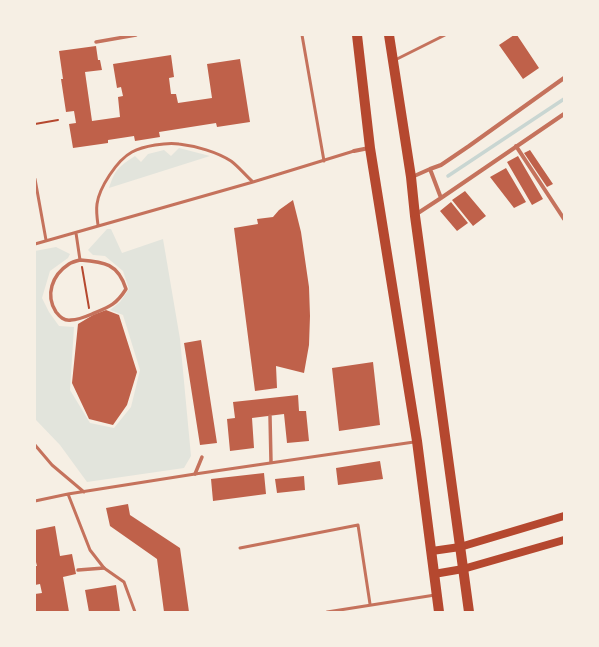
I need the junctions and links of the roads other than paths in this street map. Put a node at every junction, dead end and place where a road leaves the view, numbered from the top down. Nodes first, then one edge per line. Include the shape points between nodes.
1 (136, 35) edge
2 (302, 35) edge
3 (357, 35) edge
4 (390, 35) edge
5 (445, 35) edge
6 (96, 42) dead end
7 (393, 61) junction
8 (564, 78) edge
9 (564, 114) edge
10 (516, 146) junction
11 (370, 148) junction
12 (354, 151) joint
13 (324, 161) junction
14 (430, 169) junction
15 (411, 177) junction
16 (35, 180) edge
17 (253, 182) junction
18 (440, 198) junction
19 (415, 216) junction
20 (564, 219) edge
21 (98, 225) junction
22 (76, 233) junction
23 (46, 240) junction
24 (35, 244) edge
25 (80, 260) junction
26 (270, 416) dead end
27 (416, 441) junction
28 (35, 445) edge
29 (202, 457) dead end
30 (271, 462) junction
31 (195, 474) junction
32 (84, 492) junction
33 (68, 494) junction
34 (35, 501) edge
35 (564, 516) edge
36 (564, 540) edge
37 (460, 547) junction
38 (240, 548) dead end
39 (432, 551) junction
40 (104, 568) junction
41 (463, 569) junction
42 (78, 570) dead end
43 (434, 574) junction
44 (437, 595) junction
45 (370, 604) junction
46 (135, 612) edge
47 (327, 612) edge
48 (439, 612) edge
49 (469, 612) edge

1 - 6 street
2 - 13 lane
3 - 11 highway
4 - 7 highway
5 - 7 lane
7 - 15 highway
8 - 14 street via 469,146 441,165
9 - 10 street
10 - 18 street
10 - 20 street
11 - 12 street
11 - 27 highway
12 - 13 lane
13 - 17 lane
14 - 15 street
14 - 18 street
15 - 19 highway
16 - 23 lane
17 - 21 lane
17 - 21 lane via 232,162 214,153 179,144 165,144 131,152 121,160 106,180 97,203
18 - 19 street
19 - 37 highway
21 - 22 lane
22 - 23 lane
22 - 25 lane
23 - 24 lane
25 - 25 street via 69,263 59,272 49,296 60,318 70,321 104,309 118,301 126,289 122,278 112,267 102,262
26 - 30 street
27 - 30 lane
27 - 39 highway
28 - 32 lane
29 - 31 street
30 - 31 lane
31 - 32 lane
32 - 33 lane
33 - 34 lane
33 - 40 lane via 90,550
35 - 37 main road
36 - 41 main road
37 - 39 main road
37 - 41 highway
38 - 45 lane via 358,525
39 - 43 highway
40 - 42 street
40 - 46 lane via 124,582
41 - 43 main road
41 - 49 highway
43 - 44 highway
44 - 45 lane
44 - 48 highway
45 - 47 lane

